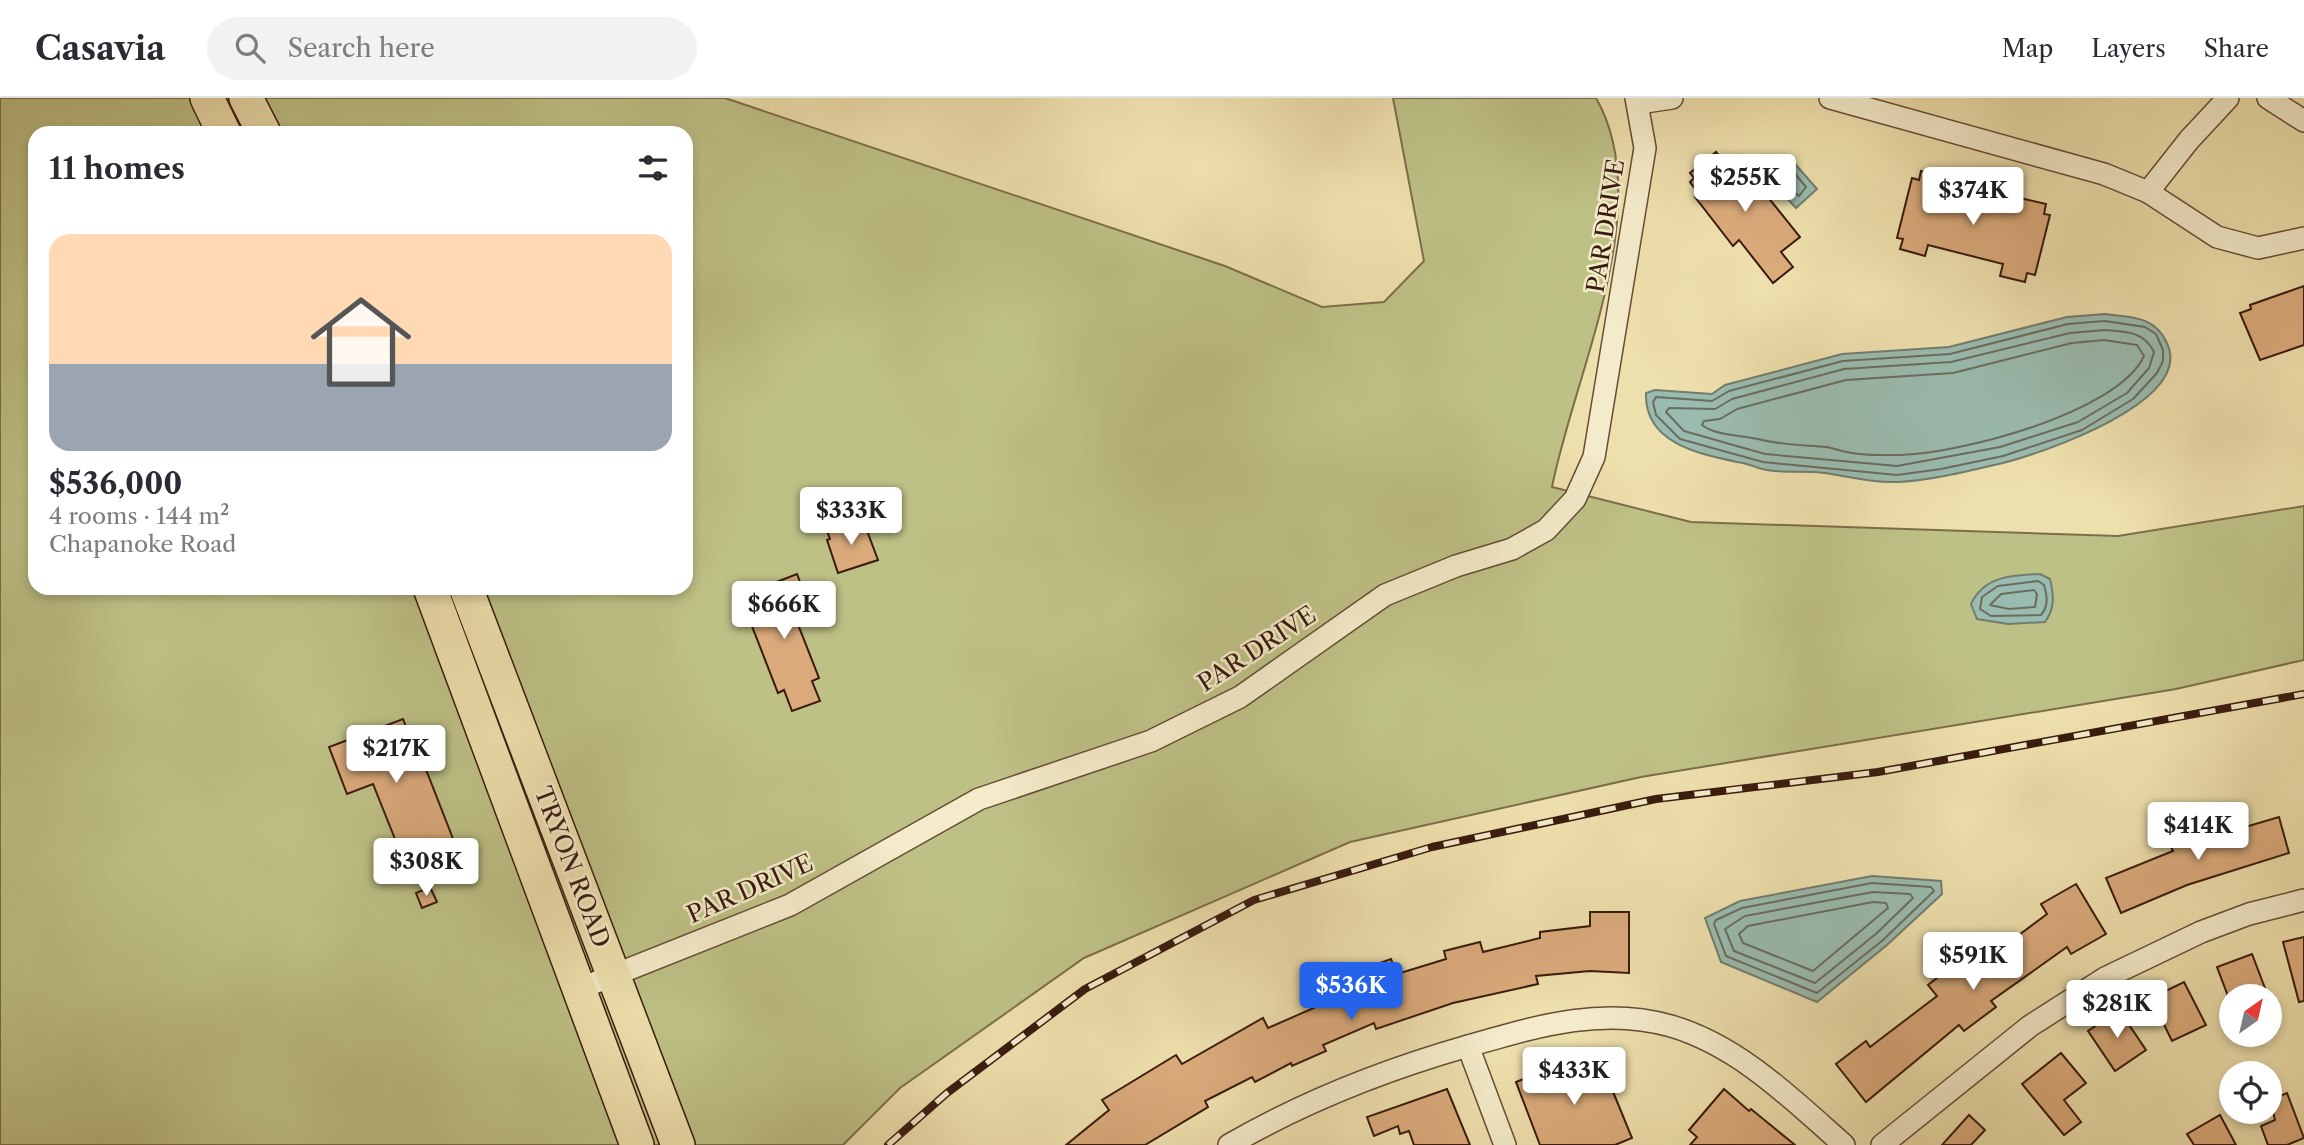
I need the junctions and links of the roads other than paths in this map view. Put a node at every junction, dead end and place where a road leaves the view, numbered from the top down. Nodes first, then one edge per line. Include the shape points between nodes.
1 (207, 98) edge
2 (246, 98) edge
3 (1672, 98) edge
4 (1830, 98) edge
5 (2228, 98) edge
6 (2268, 98) edge
7 (1637, 100) edge
8 (2304, 121) edge
9 (221, 126) edge
10 (260, 126) edge
11 (2148, 192) junction
12 (2304, 238) edge
13 (433, 595) edge
14 (469, 595) edge
15 (2304, 900) edge
16 (613, 975) junction
17 (579, 989) junction
18 (1468, 1046) junction
19 (637, 1145) edge
20 (678, 1145) edge
21 (1229, 1145) edge
22 (1505, 1145) edge
23 (1844, 1145) edge
24 (1882, 1145) edge

1 - 9 main road
2 - 10 main road
3 - 7 street
4 - 11 street via 2104,174
5 - 11 street
6 - 8 street
7 - 16 street, PAR DRIVE via 1645,148 1594,457 1575,499 1546,530 1512,548 1385,595 1240,697 1151,741 979,799 790,905
11 - 12 street via 2217,237 2258,248
13 - 17 main road, TRYON ROAD
14 - 16 main road, TRYON ROAD
15 - 24 street via 2201,932 2082,991
16 - 17 street, PAR DRIVE
16 - 20 main road, TRYON ROAD
17 - 19 main road, TRYON ROAD
18 - 21 street via 1341,1088
18 - 22 street
18 - 23 street via 1590,1018 1672,1026 1730,1052

